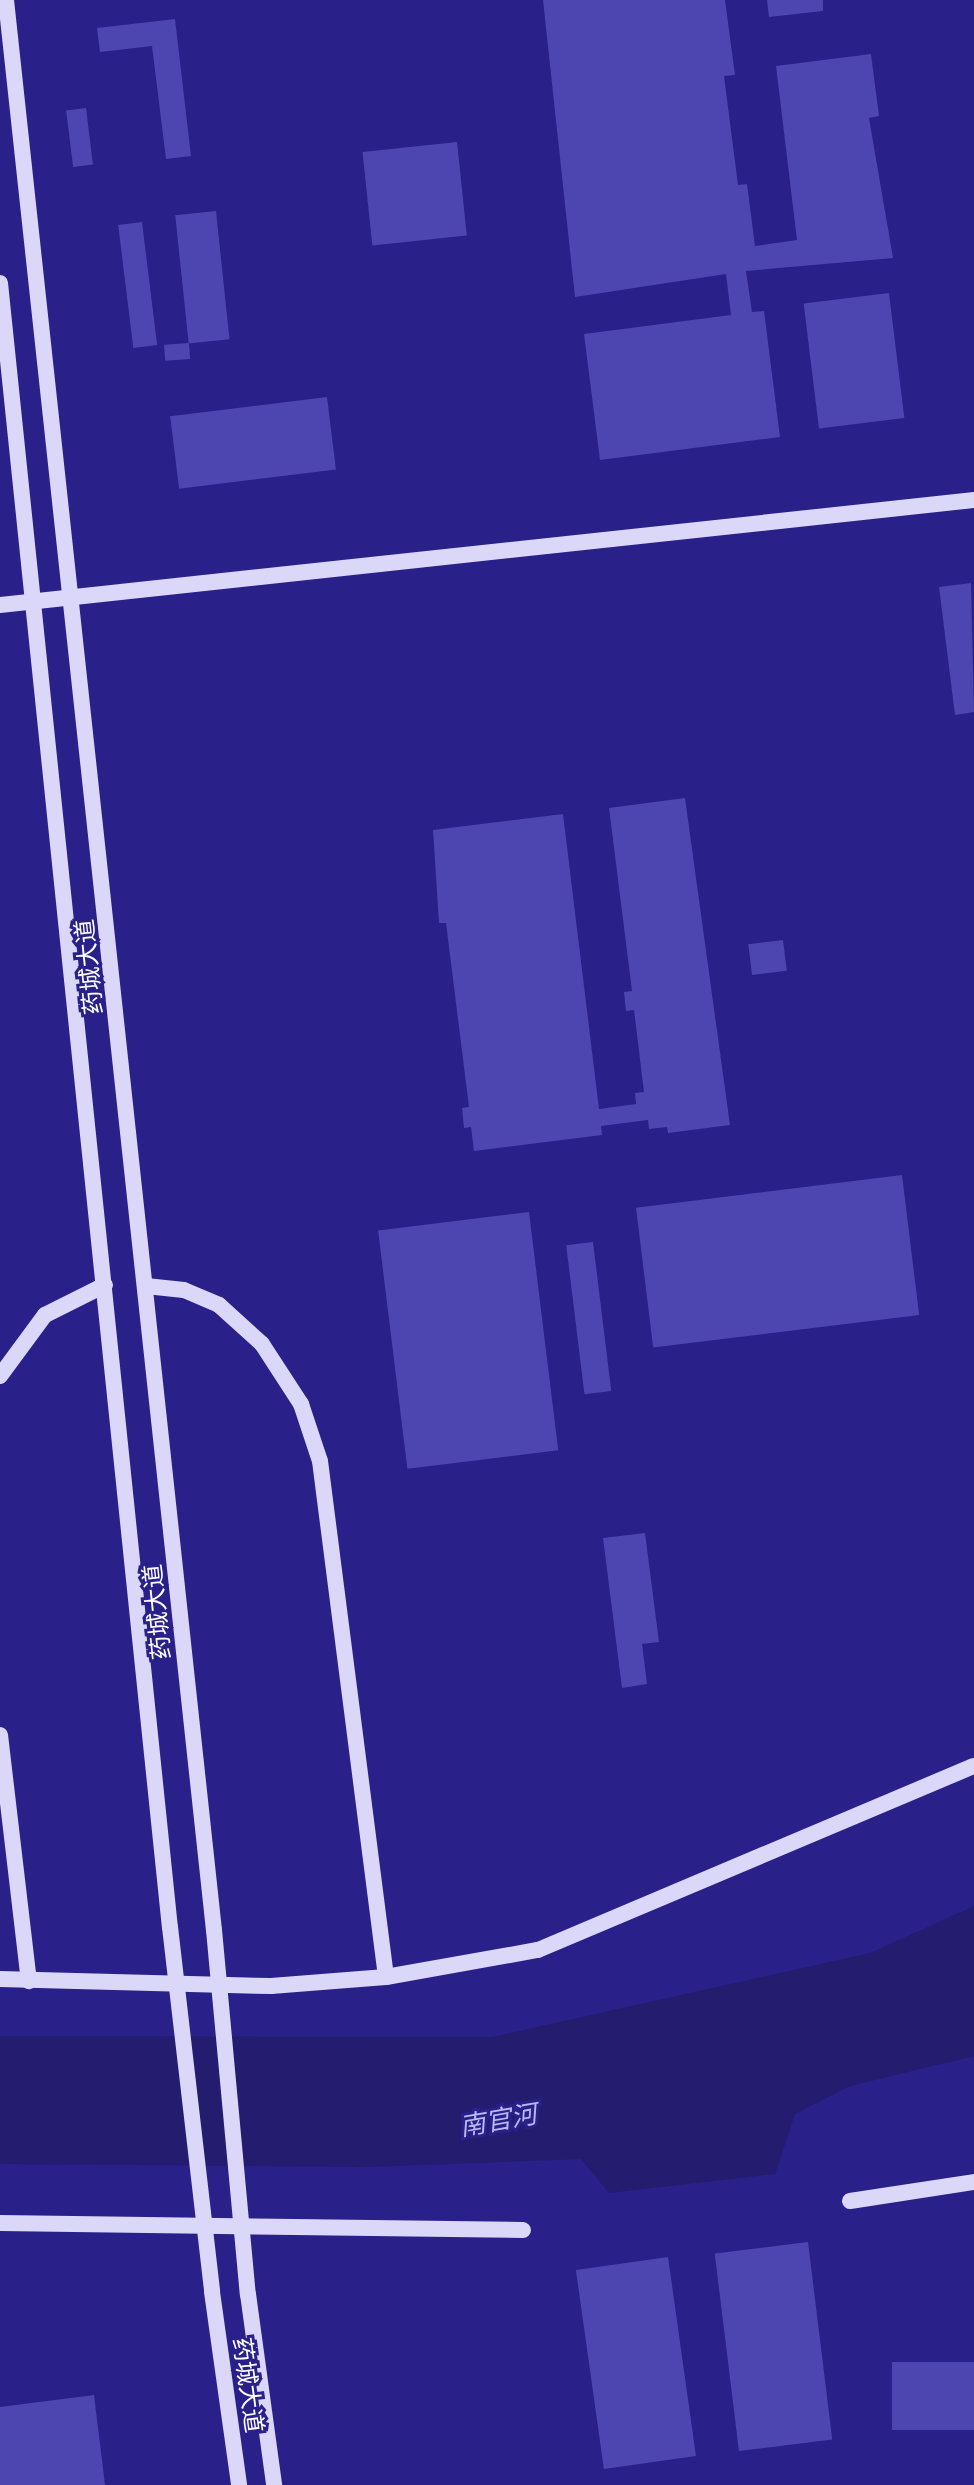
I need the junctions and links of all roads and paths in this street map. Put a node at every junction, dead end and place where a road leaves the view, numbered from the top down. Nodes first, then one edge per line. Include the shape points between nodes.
1 (6, 0) edge
2 (0, 283) edge
3 (974, 500) edge
4 (36, 600) junction
5 (74, 602) junction
6 (0, 605) edge
7 (105, 1285) junction
8 (146, 1286) junction
9 (0, 1376) edge
10 (0, 1735) edge
11 (974, 1766) edge
12 (386, 1977) junction
13 (0, 1979) edge
14 (29, 1981) junction
15 (974, 2182) edge
16 (850, 2201) dead end
17 (0, 2223) edge
18 (523, 2230) dead end
19 (239, 2485) edge
20 (274, 2485) edge

1 - 5 main road, 药城大道
2 - 4 main road, 药城大道
3 - 5 main road
4 - 5 main road
4 - 6 main road
4 - 7 main road, 药城大道
5 - 8 main road, 药城大道
7 - 9 main road via 45,1315
7 - 19 main road, 药城大道, bridge via 170,1927
8 - 12 main road via 184,1290 219,1305 262,1344 301,1404 320,1461
8 - 20 main road, 药城大道, bridge via 248,2294
10 - 14 main road
11 - 12 main road via 538,1950
12 - 14 main road via 271,1986
13 - 14 main road
15 - 16 main road
17 - 18 main road

